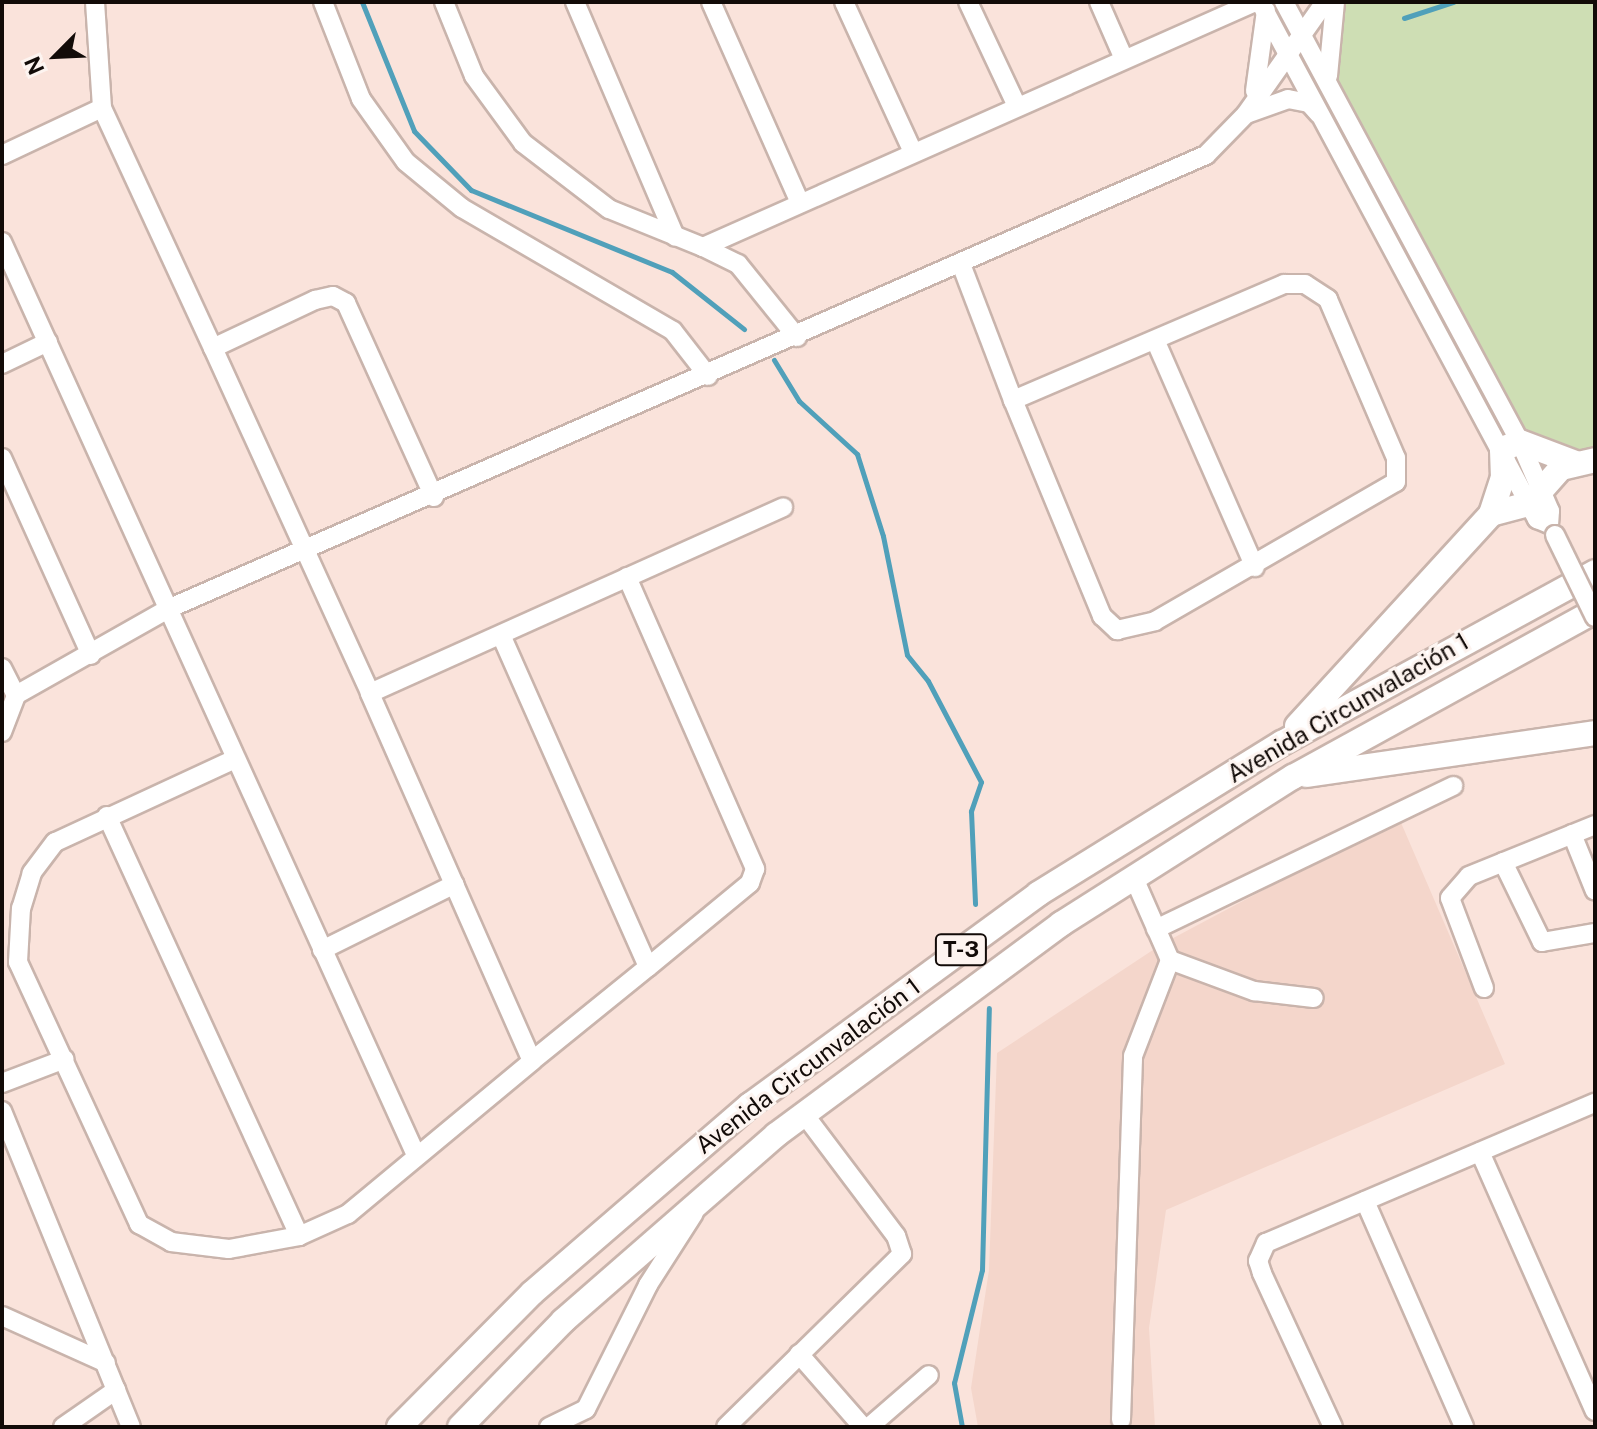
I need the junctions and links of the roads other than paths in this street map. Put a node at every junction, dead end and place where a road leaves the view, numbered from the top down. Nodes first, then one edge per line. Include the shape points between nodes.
1 (95, 2) edge
2 (323, 2) edge
3 (444, 2) edge
4 (575, 2) edge
5 (711, 2) edge
6 (844, 2) edge
7 (968, 2) edge
8 (1099, 2) edge
9 (1284, 2) edge
10 (1325, 2) edge
11 (1335, 2) edge
12 (1260, 5) edge
13 (1303, 31) junction
14 (1289, 50) junction
15 (1124, 59) junction
16 (1328, 79) junction
17 (1017, 106) junction
18 (102, 108) junction
19 (1246, 114) junction
20 (1329, 123) junction
21 (913, 152) junction
22 (2, 155) edge
23 (800, 203) junction
24 (675, 237) junction
25 (2, 242) edge
26 (703, 247) junction
27 (961, 264) junction
28 (797, 337) junction
29 (48, 342) junction
30 (1156, 342) junction
31 (213, 348) junction
32 (2, 364) edge
33 (708, 376) junction
34 (1013, 400) junction
35 (1511, 446) junction
36 (2, 458) edge
37 (1586, 461) edge
38 (434, 497) junction
39 (1535, 498) junction
40 (783, 507) dead end
41 (1491, 514) junction
42 (304, 555) junction
43 (1255, 567) junction
44 (1595, 572) edge
45 (627, 577) junction
46 (170, 608) junction
47 (1595, 614) edge
48 (501, 635) junction
49 (91, 655) junction
50 (2, 668) edge
51 (370, 693) junction
52 (16, 695) junction
53 (2, 732) edge
54 (1595, 733) edge
55 (1282, 743) junction
56 (235, 759) junction
57 (1293, 777) junction
58 (1453, 786) dead end
59 (107, 816) junction
60 (1595, 825) edge
61 (1572, 834) junction
62 (1503, 862) junction
63 (1134, 878) junction
64 (455, 884) junction
65 (1595, 891) edge
66 (1156, 929) junction
67 (1595, 933) edge
68 (322, 950) junction
69 (1170, 960) junction
70 (648, 967) junction
71 (1484, 988) dead end
72 (1314, 998) dead end
73 (65, 1059) junction
74 (532, 1061) junction
75 (2, 1083) edge
76 (1595, 1103) edge
77 (2, 1111) edge
78 (804, 1114) junction
79 (1480, 1152) junction
80 (416, 1155) junction
81 (705, 1197) junction
82 (1365, 1201) junction
83 (299, 1236) junction
84 (2, 1316) edge
85 (799, 1354) junction
86 (106, 1363) junction
87 (929, 1375) dead end
88 (116, 1390) junction
89 (1595, 1411) edge
90 (585, 1418) edge
91 (1121, 1420) dead end
92 (63, 1427) edge
93 (131, 1427) edge
94 (399, 1427) edge
95 (460, 1427) edge
96 (549, 1427) edge
97 (726, 1427) edge
98 (863, 1427) edge
99 (869, 1427) edge
100 (1333, 1427) edge
101 (1464, 1427) edge

1 - 18 street
2 - 33 street via 361,99 406,162 462,208 673,331
3 - 24 street via 474,76 523,143 609,209
4 - 24 street
5 - 23 street
6 - 21 street
7 - 17 street
8 - 15 street
9 - 13 street
10 - 13 street
11 - 16 street
12 - 14 street
12 - 15 street
12 - 19 street via 1262,68
13 - 14 street
13 - 16 street
14 - 19 street
14 - 20 street
15 - 17 street
16 - 35 street
17 - 21 street
18 - 22 street
18 - 31 street
19 - 20 street via 1275,101 1300,99
19 - 27 street via 1206,155
20 - 35 street
21 - 23 street
23 - 26 street
24 - 26 street
25 - 29 street
26 - 28 street via 738,264
27 - 28 street
27 - 34 street
28 - 33 street
29 - 32 street
29 - 46 street
30 - 34 street
30 - 43 street
30 - 43 street via 1284,284 1305,284 1328,299 1396,458 1396,482
31 - 38 street via 315,300 333,296 346,303
31 - 42 street
33 - 38 street
34 - 43 street via 1102,616 1117,630 1155,621
35 - 37 main road
35 - 39 street
35 - 41 main road
36 - 49 street
37 - 39 main road via 1561,468
38 - 42 street
39 - 41 main road
39 - 47 street, bridge via 1537,519 1552,530
40 - 45 street
41 - 55 main road
42 - 46 street
42 - 51 street
44 - 55 main road, Avenida Circunvalación 1 / T-3
45 - 48 street
45 - 70 street via 755,869 750,883
46 - 49 street
46 - 56 street
47 - 57 main road, Avenida Circunvalación 1 / T-3
48 - 51 street
48 - 70 street
49 - 52 street
50 - 52 street
51 - 64 street
52 - 53 street
54 - 57 main road
55 - 94 main road, Avenida Circunvalación 1 / T-3 via 1038,894 750,1105 532,1293
56 - 59 street
56 - 68 street
57 - 63 main road, Avenida Circunvalación 1 / T-3
58 - 66 street
59 - 73 street via 55,842 32,873 21,908 18,962
59 - 83 street
60 - 61 street
61 - 62 street
61 - 65 street
62 - 67 street via 1542,942
62 - 71 street via 1469,876 1450,898
63 - 66 street
63 - 78 main road, Avenida Circunvalación 1 / T-3 via 1061,924
64 - 68 street
64 - 74 street
66 - 69 street
68 - 80 street
69 - 72 street via 1254,991
69 - 91 street via 1133,1056
70 - 74 street
73 - 75 street
73 - 83 street via 139,1224 153,1235 229,1249
74 - 80 street
76 - 79 street
77 - 86 street
78 - 81 main road, Avenida Circunvalación 1 / T-3
78 - 85 street via 896,1236 902,1254
79 - 82 street
79 - 89 street
80 - 83 street via 348,1214
81 - 90 street via 648,1285
81 - 95 main road, Avenida Circunvalación 1 / T-3 via 563,1321
82 - 100 street via 1266,1243 1258,1261
82 - 101 street
84 - 86 street
85 - 97 street
85 - 98 street
86 - 88 street
87 - 99 street
88 - 92 street
88 - 93 street
90 - 96 street

